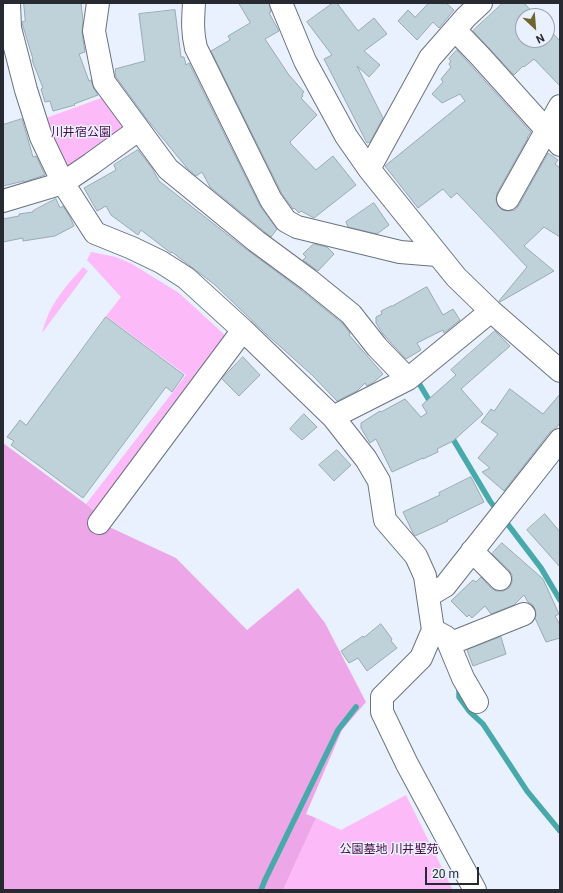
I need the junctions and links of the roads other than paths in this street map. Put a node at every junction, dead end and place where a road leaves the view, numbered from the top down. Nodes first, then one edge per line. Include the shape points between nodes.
1 (98, 3) edge
2 (194, 3) edge
3 (282, 3) edge
4 (7, 9) edge
5 (466, 13) edge
6 (560, 106) edge
7 (138, 130) junction
8 (553, 138) edge
9 (369, 169) junction
10 (63, 183) junction
11 (508, 199) dead end
12 (3, 201) edge
13 (437, 255) junction
14 (491, 311) junction
15 (243, 330) junction
16 (560, 371) edge
17 (408, 379) junction
18 (333, 417) junction
19 (560, 440) edge
20 (99, 524) dead end
21 (472, 551) junction
22 (500, 579) dead end
23 (428, 596) junction
24 (517, 622) dead end
25 (441, 637) junction
26 (477, 702) dead end
27 (475, 890) edge

1 - 7 street via 94,31 104,82
2 - 13 street via 192,24 196,48 271,200 286,221 298,227 400,252
3 - 9 street via 305,61 346,136
4 - 10 street via 26,90 41,137
5 - 8 street via 480,56
5 - 9 street via 430,58
6 - 8 street
7 - 10 street
7 - 17 street via 168,169 351,314 377,348
8 - 11 street
9 - 13 street
10 - 12 street
10 - 15 street via 95,233 161,262 186,278
13 - 14 street
14 - 16 street
14 - 17 street
15 - 18 street
15 - 20 street
17 - 18 street
18 - 23 street via 366,460 379,482 385,520 416,556 425,576
19 - 21 street
21 - 22 street
21 - 23 street via 446,586
23 - 25 street
24 - 25 street
25 - 26 street
25 - 27 street via 382,697 382,712

